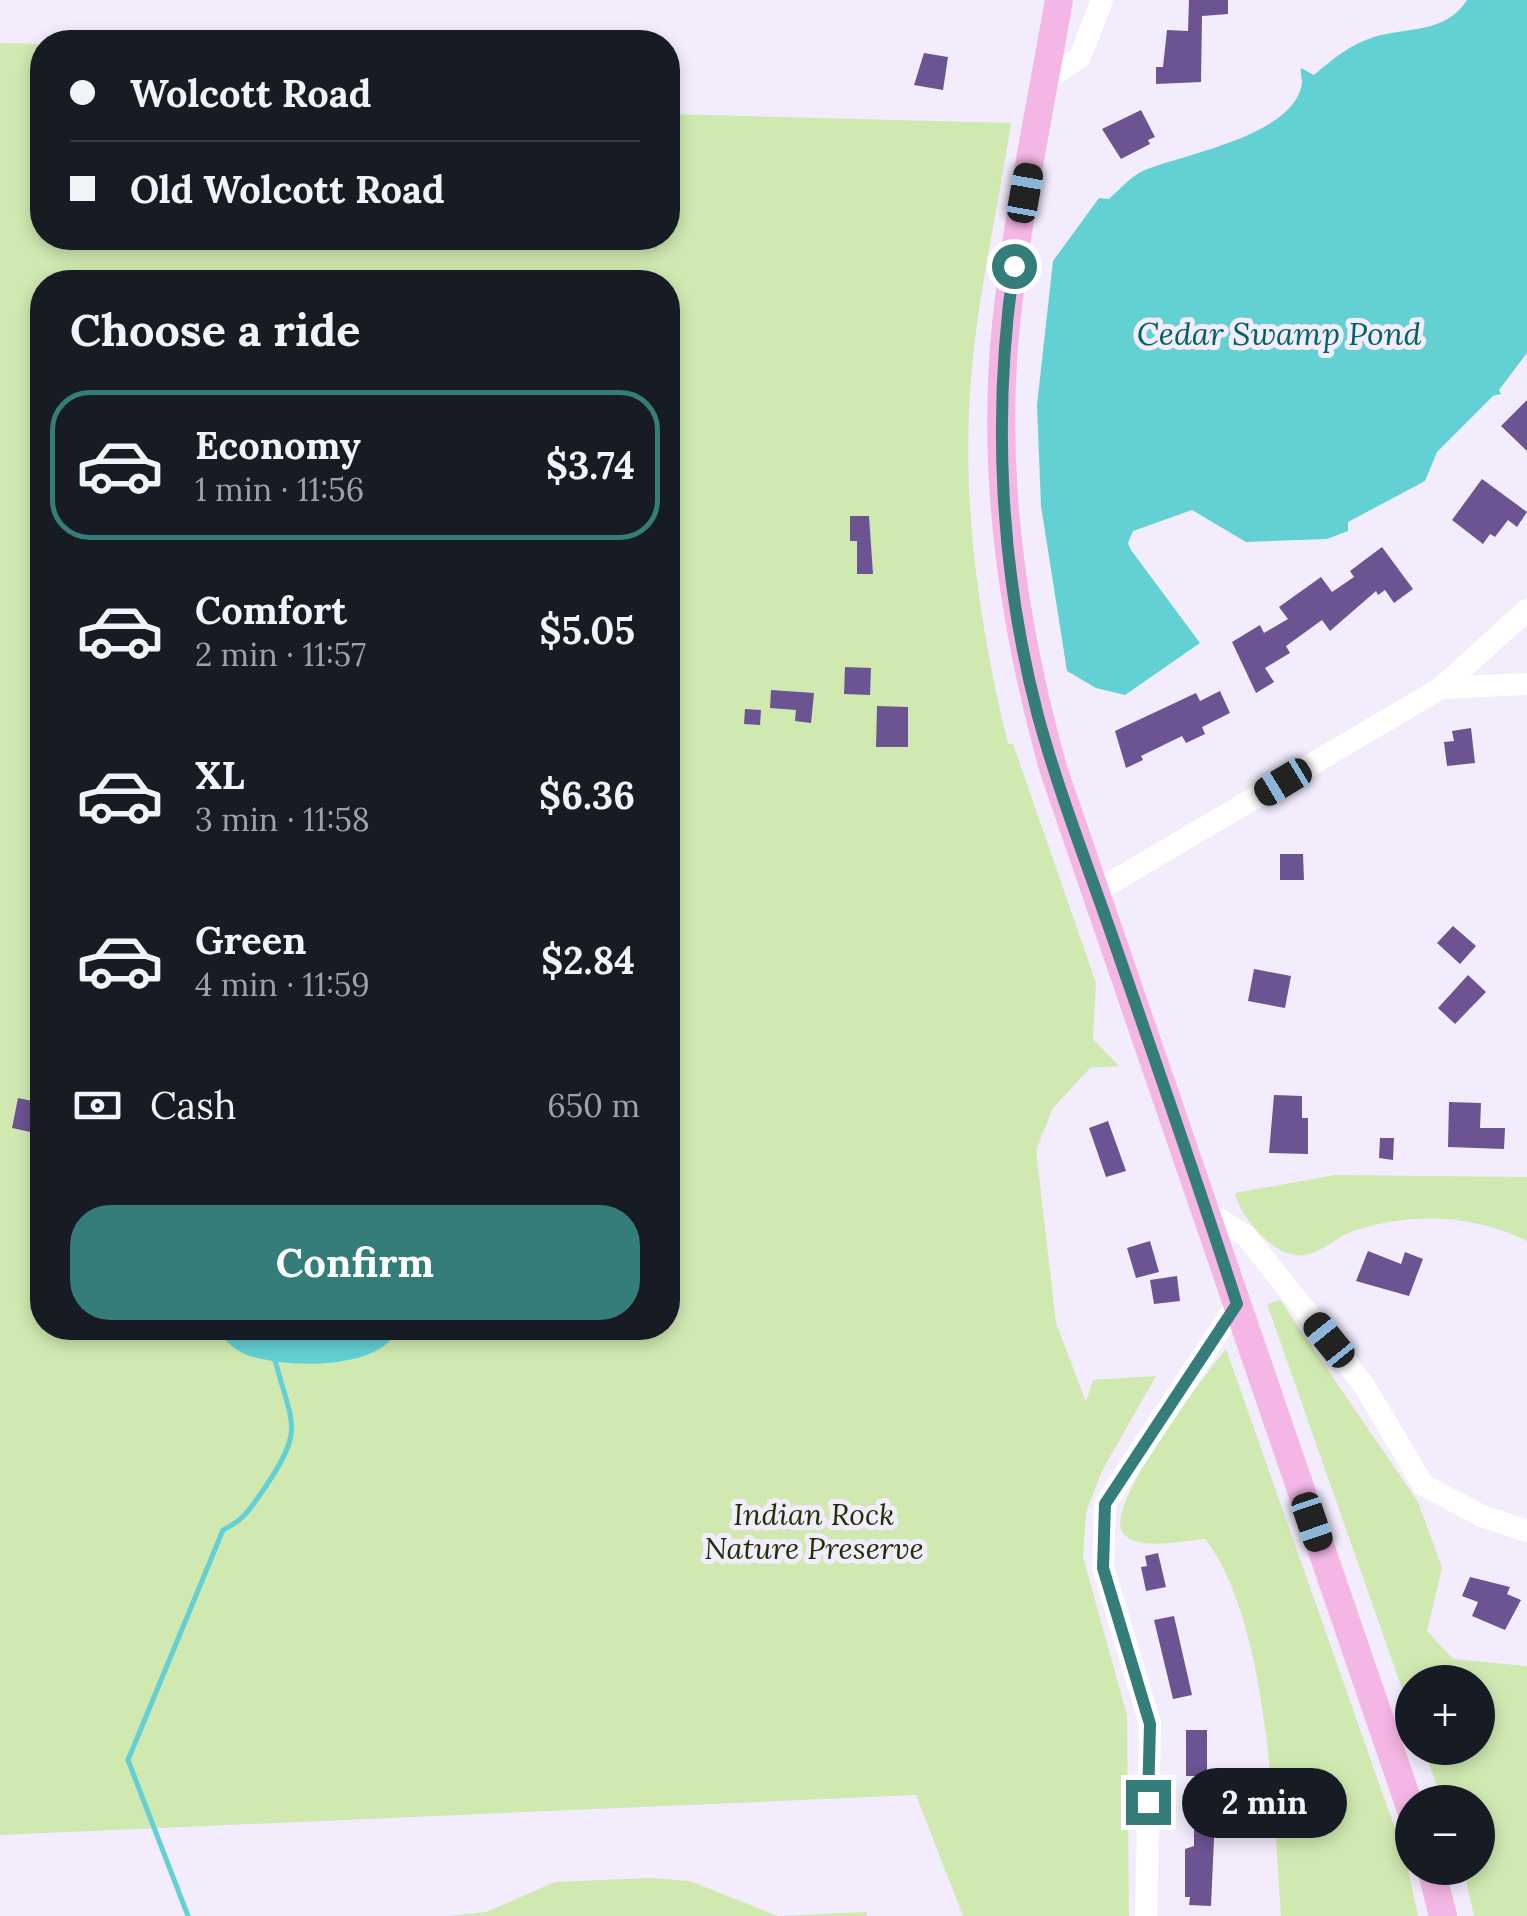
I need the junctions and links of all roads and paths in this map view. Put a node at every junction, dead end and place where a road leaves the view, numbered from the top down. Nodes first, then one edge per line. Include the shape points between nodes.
1 (1059, 0) edge
2 (1102, 0) edge
3 (1045, 80) junction
4 (1527, 610) edge
5 (1527, 684) edge
6 (1442, 688) junction
7 (1097, 891) junction
8 (1206, 1211) junction
9 (1237, 1304) junction
10 (1527, 1531) edge
11 (1402, 1785) edge
12 (1436, 1885) edge
13 (1146, 1916) edge
14 (1444, 1916) edge

1 - 3 main road
2 - 3 street via 1080,58
3 - 7 main road via 1004,350 1005,497 1037,713
4 - 6 street
5 - 6 street
6 - 7 street
7 - 8 main road
8 - 9 main road
8 - 10 street via 1246,1236 1329,1340 1423,1486
9 - 11 main road
9 - 13 street via 1105,1504 1103,1568 1150,1724
12 - 14 main road

